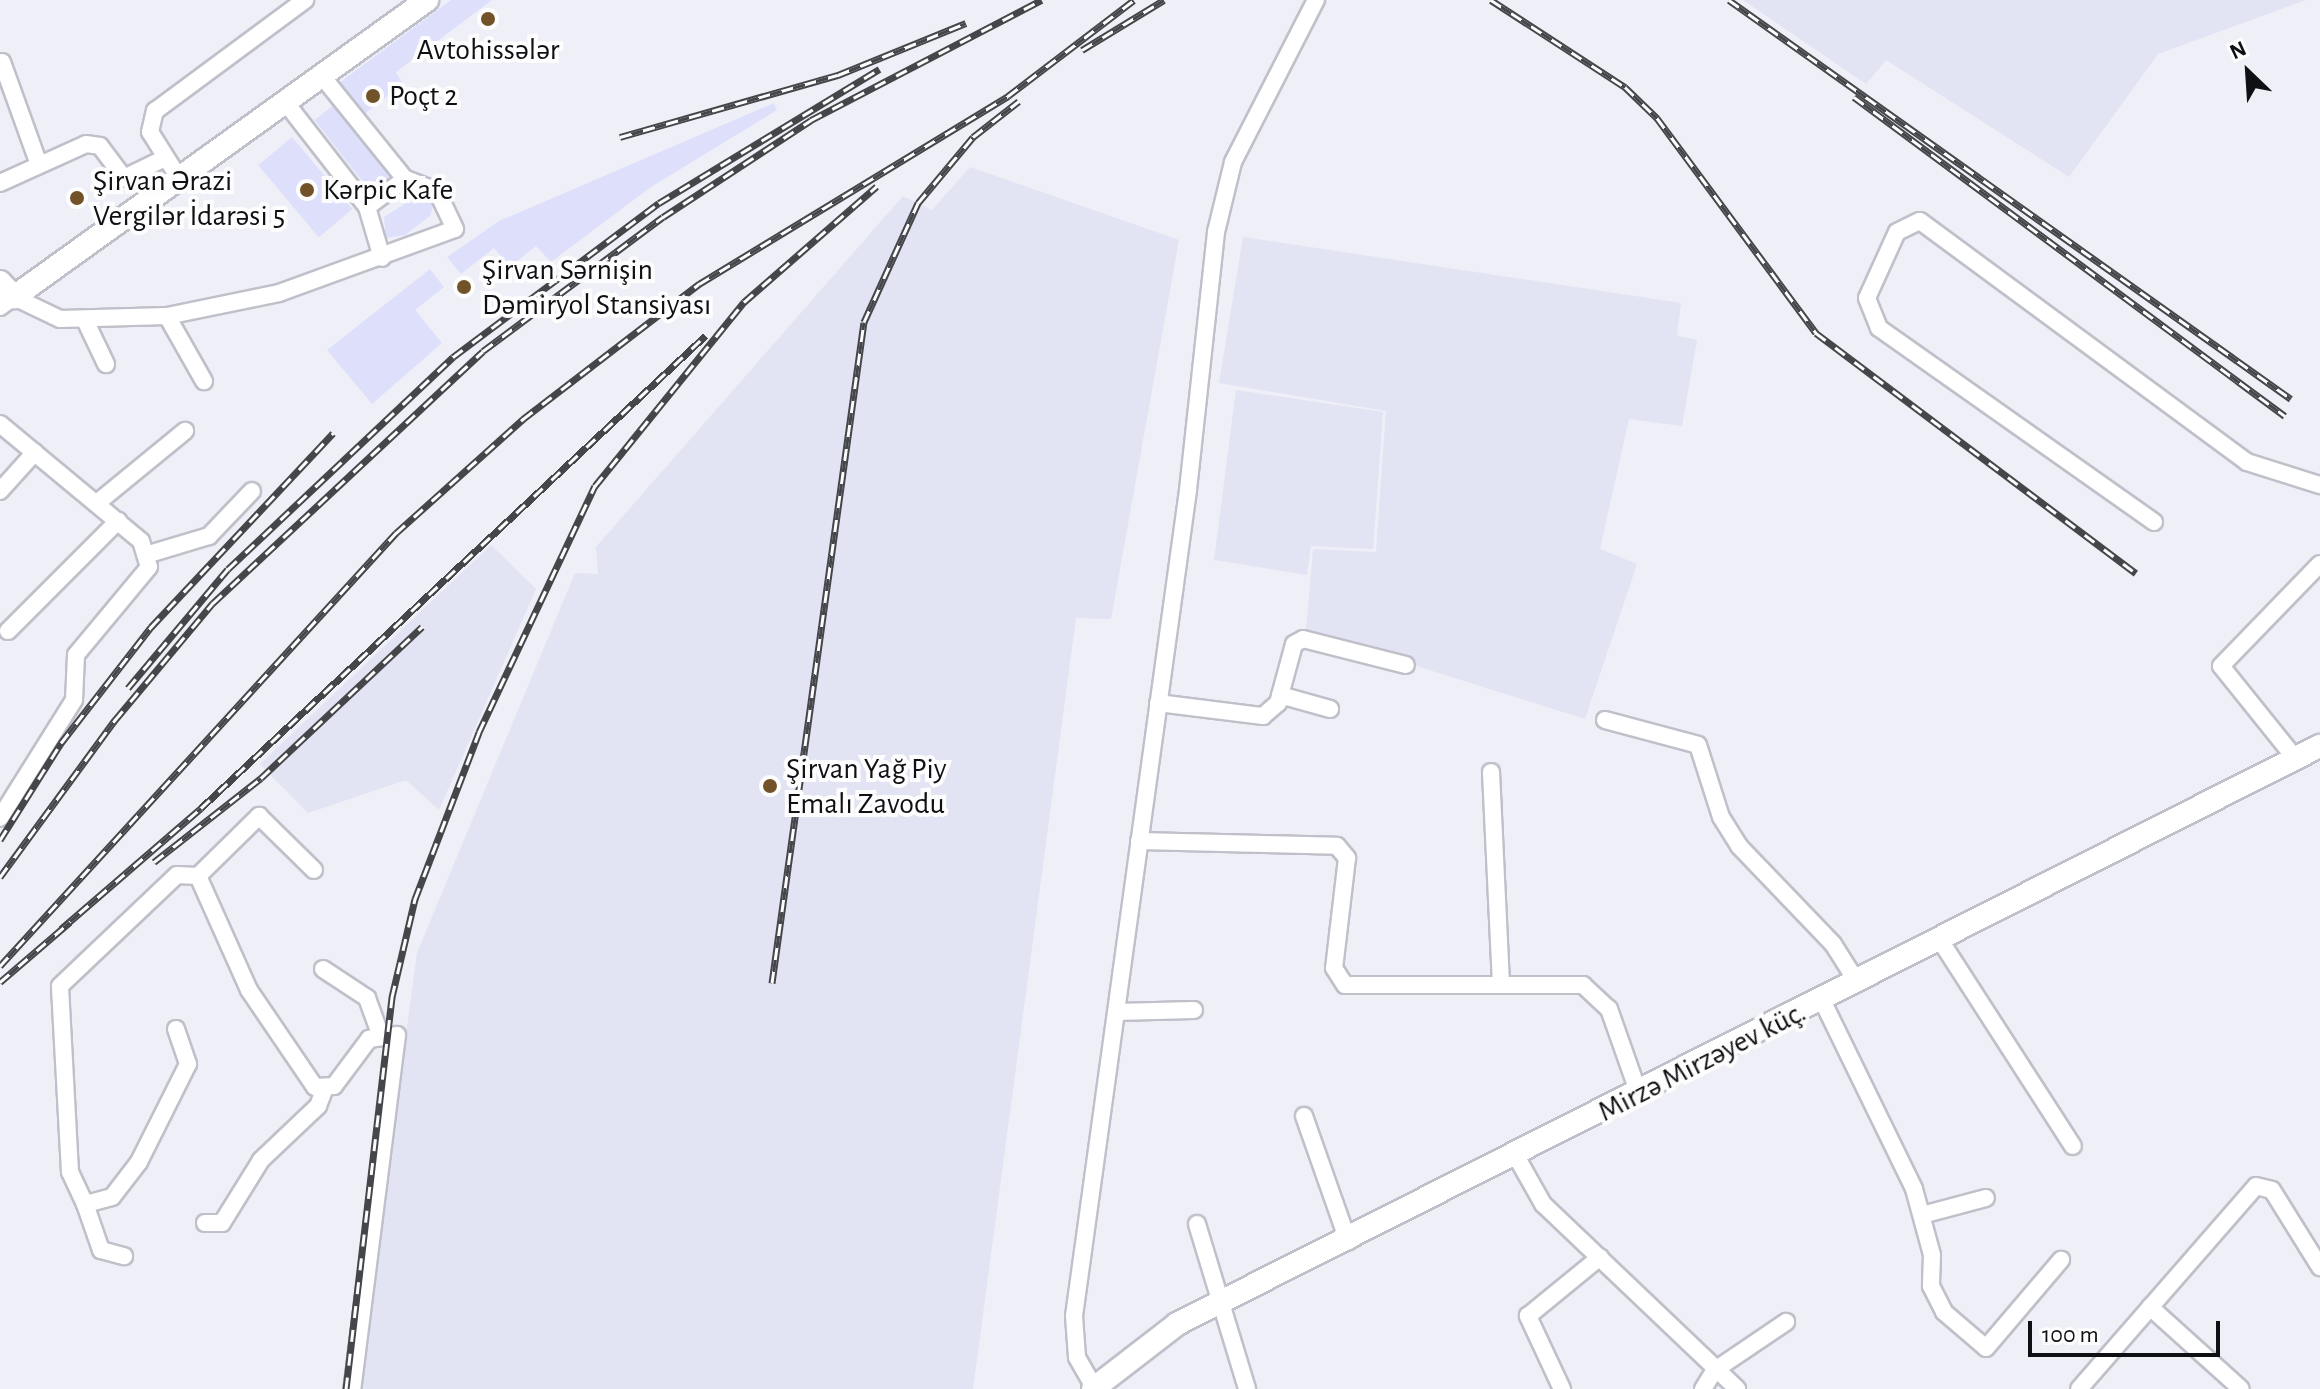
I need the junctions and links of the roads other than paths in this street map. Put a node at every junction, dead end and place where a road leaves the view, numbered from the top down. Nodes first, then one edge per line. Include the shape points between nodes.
1 (305, 0) edge
2 (427, 0) edge
3 (1316, 0) edge
4 (2, 62) edge
5 (322, 76) junction
6 (286, 103) junction
7 (165, 158) junction
8 (39, 165) junction
9 (179, 178) junction
10 (405, 179) junction
11 (0, 183) edge
12 (367, 207) junction
13 (382, 258) junction
14 (5, 296) edge
15 (167, 316) junction
16 (85, 320) junction
17 (106, 364) dead end
18 (204, 381) dead end
19 (0, 424) edge
20 (185, 431) dead end
21 (35, 452) junction
22 (2320, 485) edge
23 (0, 491) edge
24 (252, 491) dead end
25 (97, 503) junction
26 (118, 521) junction
27 (2154, 522) dead end
28 (149, 554) junction
29 (2320, 564) edge
30 (8, 631) dead end
31 (1406, 665) dead end
32 (1280, 695) junction
33 (1158, 703) junction
34 (1330, 709) dead end
35 (1605, 720) dead end
36 (2320, 746) edge
37 (2295, 758) junction
38 (1491, 772) dead end
39 (0, 818) edge
40 (1139, 841) junction
41 (314, 870) dead end
42 (198, 876) junction
43 (1940, 940) junction
44 (323, 969) dead end
45 (1857, 982) junction
46 (1501, 985) junction
47 (1822, 1000) junction
48 (1194, 1010) dead end
49 (1116, 1012) junction
50 (176, 1029) dead end
51 (380, 1034) junction
52 (324, 1090) junction
53 (1639, 1094) junction
54 (1304, 1116) dead end
55 (2073, 1146) dead end
56 (1516, 1156) junction
57 (1986, 1198) dead end
58 (85, 1204) junction
59 (1922, 1215) junction
60 (205, 1223) dead end
61 (1197, 1224) dead end
62 (1348, 1241) junction
63 (124, 1256) dead end
64 (1600, 1257) junction
65 (2061, 1260) dead end
66 (2320, 1267) edge
67 (1219, 1302) junction
68 (2150, 1307) junction
69 (1786, 1322) dead end
70 (1715, 1370) junction
71 (1093, 1388) edge
72 (352, 1389) edge
73 (1247, 1389) edge
74 (1562, 1389) edge
75 (1703, 1389) edge
76 (1737, 1389) edge
77 (2079, 1389) edge
78 (2241, 1389) edge

1 - 7 street via 155,111 150,132
2 - 5 main road
3 - 33 street via 1244,138 1222,199
4 - 8 street
5 - 6 main road
5 - 10 street
6 - 9 main road
6 - 12 street
7 - 8 street via 124,178 100,146 86,144
7 - 9 street
8 - 11 street
9 - 14 main road
10 - 12 street
10 - 13 street via 437,191 455,229
12 - 13 street
13 - 15 street via 279,293
14 - 16 street via 42,315
15 - 16 street
15 - 18 street
16 - 17 street
19 - 21 street
20 - 25 street
21 - 23 street
21 - 25 street
22 - 27 street via 2247,462 1920,221 1897,232 1867,298 1879,328
24 - 28 street via 209,536
25 - 26 street
26 - 28 street
26 - 30 street
28 - 39 street via 149,567 76,655 74,700
29 - 37 street via 2221,666
31 - 32 street via 1303,639 1294,644
32 - 33 street via 1272,712 1252,719
32 - 34 street
33 - 40 street
35 - 45 street via 1698,745 1721,817 1739,846 1833,944
36 - 37 main road, Mirzə Mirzəyev küç.
37 - 43 main road, Mirzə Mirzəyev küç.
38 - 46 street
40 - 46 street via 1337,846 1347,858 1334,968 1345,985
40 - 49 street
41 - 42 street via 259,816
42 - 52 street via 249,990 306,1077
42 - 58 street via 177,875 160,886 60,986 70,1172
43 - 45 main road, Mirzə Mirzəyev küç.
43 - 55 street
44 - 51 street via 367,998
45 - 47 main road, Mirzə Mirzəyev küç.
46 - 53 street via 1583,985 1599,994
47 - 53 main road, Mirzə Mirzəyev küç.
47 - 59 street
48 - 49 street
49 - 71 street via 1074,1316 1077,1357
50 - 58 street via 188,1064 139,1162 112,1197
51 - 52 street
51 - 72 street via 397,1035
52 - 60 street via 318,1106 261,1160 222,1223
53 - 56 main road, Mirzə Mirzəyev küç.
54 - 62 street
56 - 62 main road, Mirzə Mirzəyev küç.
56 - 64 street via 1543,1204
57 - 59 street
58 - 63 street via 94,1241
59 - 65 street via 1936,1301 1977,1346 1995,1343
61 - 67 street
62 - 67 main road, Mirzə Mirzəyev küç.
64 - 70 street
64 - 74 street via 1528,1316
66 - 68 street via 2262,1184
67 - 71 main road, Mirzə Mirzəyev küç. via 1149,1341
67 - 73 street
68 - 77 street
68 - 78 street
69 - 70 street
70 - 75 street
70 - 76 street

